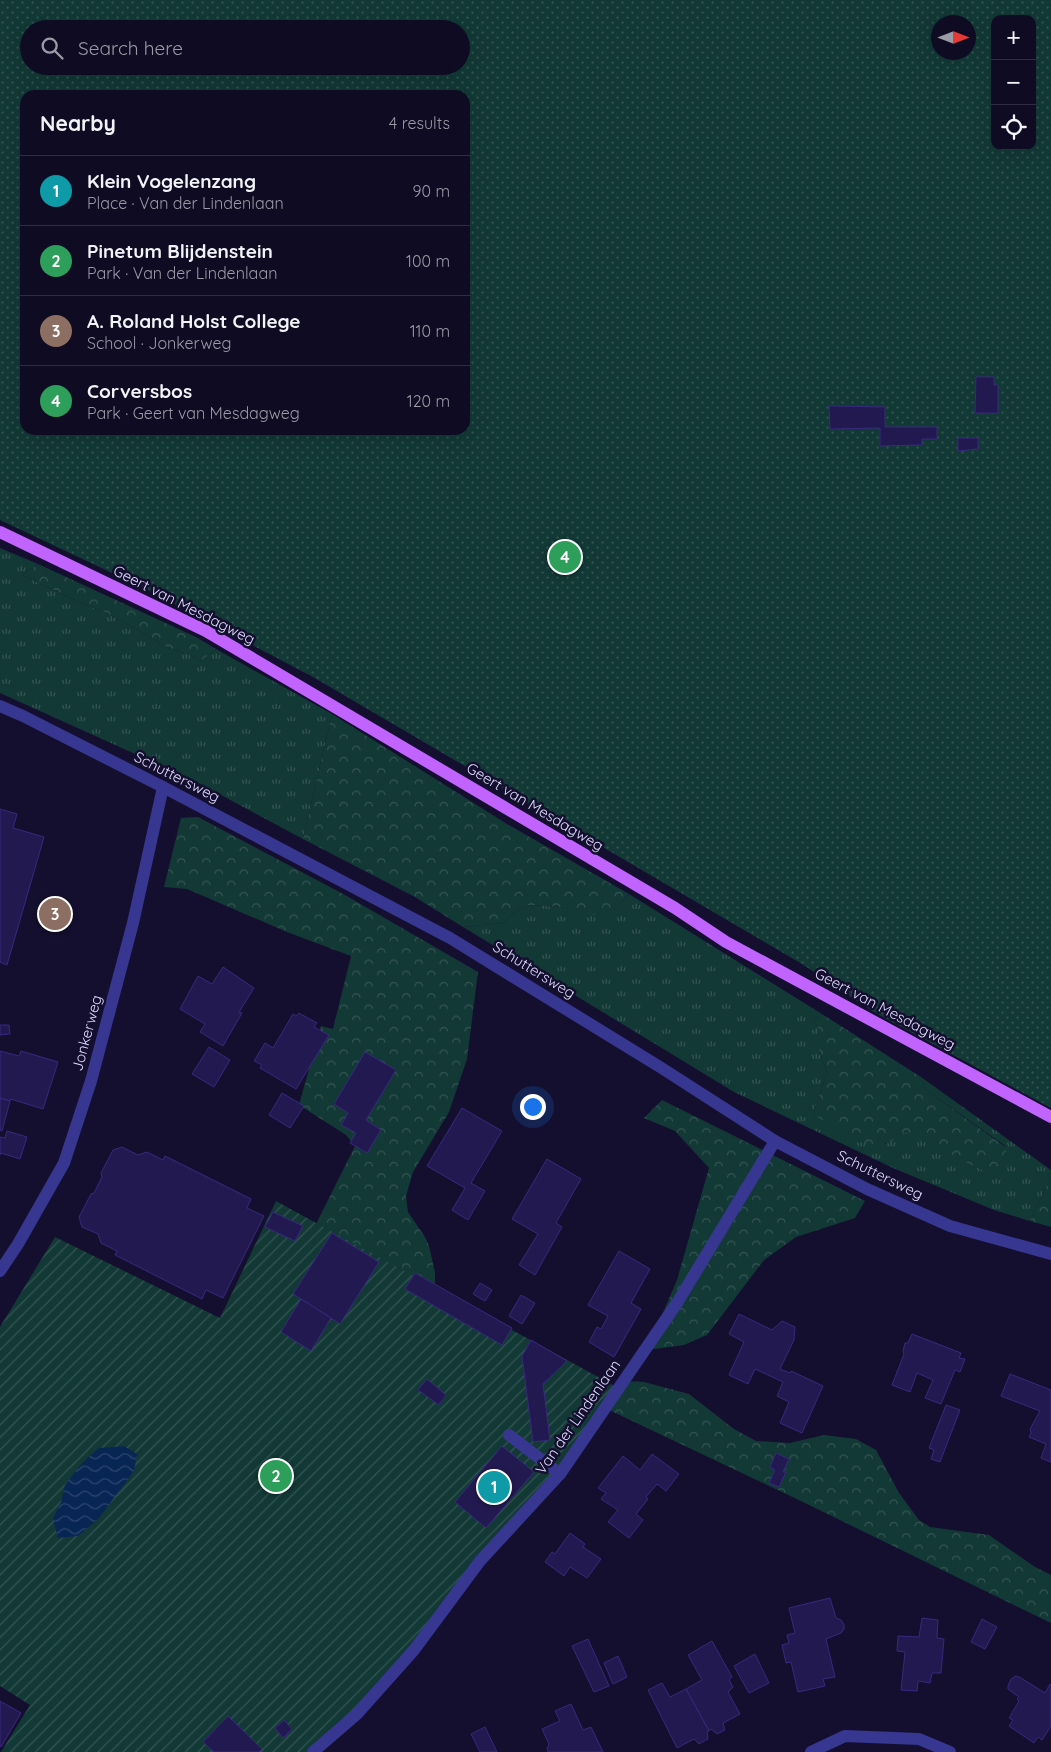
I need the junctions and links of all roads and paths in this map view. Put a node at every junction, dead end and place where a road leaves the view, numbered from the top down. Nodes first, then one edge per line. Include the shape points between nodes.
1 (0, 532) edge
2 (0, 706) edge
3 (163, 787) junction
4 (1051, 1117) edge
5 (775, 1141) junction
6 (1051, 1254) edge
7 (0, 1271) edge
8 (509, 1435) dead end
9 (560, 1474) junction
10 (313, 1752) edge
11 (811, 1752) edge
12 (950, 1752) edge

1 - 4 main road, Geert van Mesdagweg via 206,631 675,908 726,942
2 - 3 street, Schuttersweg
3 - 5 street, Schuttersweg via 450,938
3 - 7 street, Jonkerweg via 131,932 91,1081 64,1163
5 - 6 street, Schuttersweg via 867,1189 950,1226
5 - 9 street, Van der Lindenlaan via 677,1303
8 - 9 street
9 - 10 street, Van der Lindenlaan via 480,1561 414,1650 357,1714
11 - 12 street via 845,1736 919,1739

